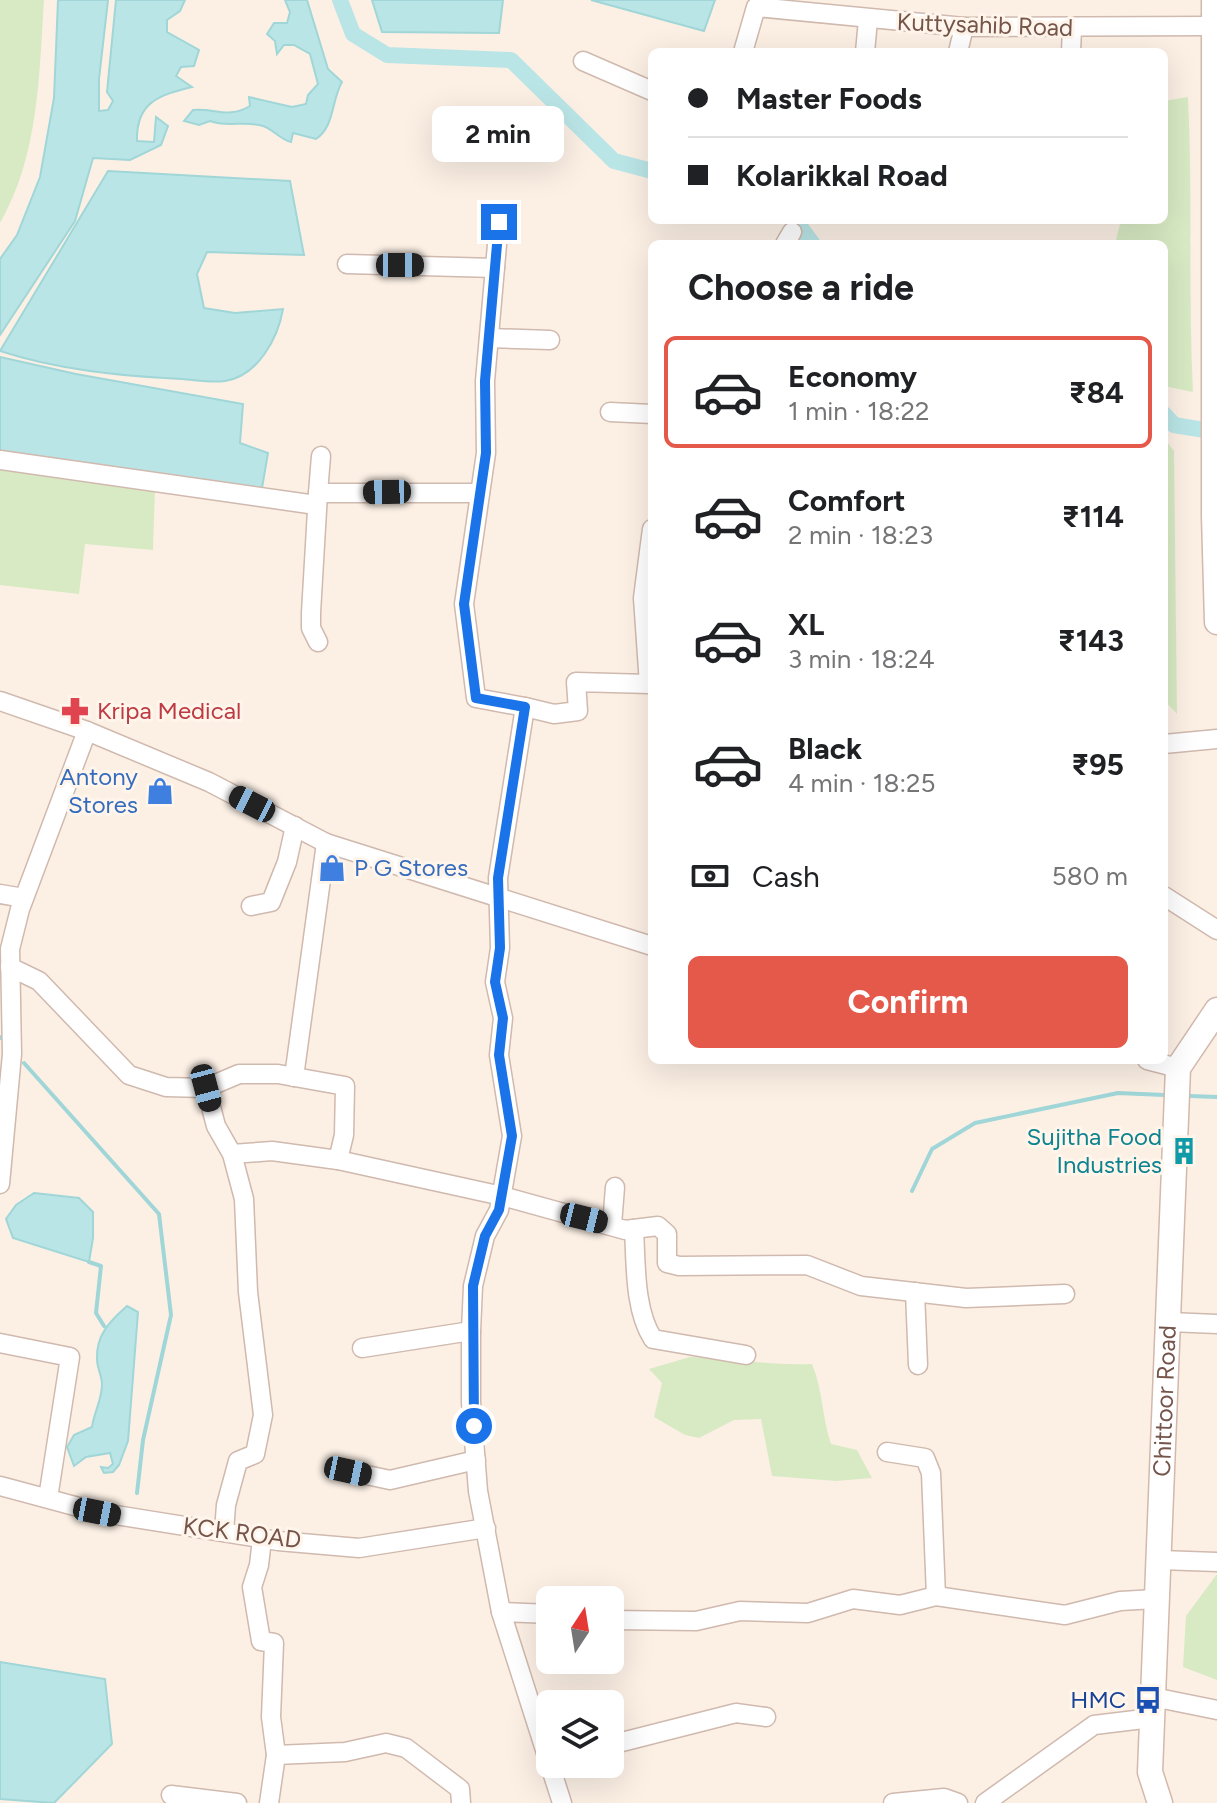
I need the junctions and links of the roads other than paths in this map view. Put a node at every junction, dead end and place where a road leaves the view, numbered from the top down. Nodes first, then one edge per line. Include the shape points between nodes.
1 (1214, 0) edge
2 (868, 20) junction
3 (1215, 26) junction
4 (964, 27) junction
5 (1072, 29) junction
6 (744, 48) edge
7 (865, 48) edge
8 (959, 48) edge
9 (1071, 48) edge
10 (583, 61) dead end
11 (648, 89) edge
12 (1216, 130) edge
13 (499, 222) dead end
14 (347, 264) dead end
15 (495, 268) junction
16 (1216, 321) edge
17 (489, 338) junction
18 (550, 340) dead end
19 (610, 412) dead end
20 (648, 414) edge
21 (321, 456) dead end
22 (0, 460) edge
23 (480, 493) junction
24 (317, 499) junction
25 (1217, 622) edge
26 (318, 642) dead end
27 (648, 684) edge
28 (0, 701) edge
29 (525, 707) junction
30 (87, 731) junction
31 (1217, 739) edge
32 (1168, 744) edge
33 (295, 826) junction
34 (326, 843) junction
35 (0, 894) edge
36 (24, 898) junction
37 (1168, 899) edge
38 (499, 900) junction
39 (251, 906) dead end
40 (1217, 930) edge
41 (648, 945) edge
42 (10, 967) junction
43 (1217, 1010) edge
44 (1162, 1064) edge
45 (1178, 1068) junction
46 (294, 1077) junction
47 (206, 1088) junction
48 (232, 1154) junction
49 (338, 1160) junction
50 (0, 1184) edge
51 (615, 1187) dead end
52 (502, 1196) junction
53 (612, 1225) junction
54 (634, 1229) junction
55 (915, 1292) junction
56 (1065, 1294) dead end
57 (1169, 1322) junction
58 (1217, 1324) edge
59 (471, 1331) junction
60 (0, 1343) edge
61 (362, 1348) dead end
62 (746, 1355) dead end
63 (918, 1365) dead end
64 (887, 1452) dead end
65 (476, 1460) junction
66 (348, 1471) dead end
67 (0, 1486) edge
68 (48, 1498) junction
69 (486, 1528) junction
70 (224, 1532) junction
71 (262, 1539) junction
72 (1160, 1560) junction
73 (1217, 1562) edge
74 (936, 1596) junction
75 (1156, 1599) junction
76 (501, 1612) junction
77 (536, 1613) edge
78 (624, 1620) edge
79 (1152, 1707) junction
80 (1217, 1710) edge
81 (536, 1717) edge
82 (766, 1717) dead end
83 (624, 1741) edge
84 (276, 1755) junction
85 (555, 1778) edge
86 (171, 1795) dead end
87 (237, 1803) edge
88 (269, 1803) edge
89 (461, 1803) edge
90 (562, 1803) edge
91 (893, 1803) edge
92 (958, 1803) edge
93 (985, 1803) edge
94 (1160, 1803) edge

1 - 3 main road
2 - 4 street, Kuttysahib Road
2 - 6 street, Kuttysahib Road via 756,7
2 - 7 street
3 - 5 street, Kuttysahib Road
3 - 12 main road
4 - 5 street, Kuttysahib Road
4 - 8 street
5 - 9 street
10 - 11 street
12 - 16 main road
13 - 15 street
14 - 15 street
15 - 17 street
16 - 25 main road
17 - 18 street
17 - 23 street
19 - 20 street
21 - 24 street
22 - 24 street
23 - 24 street
23 - 29 street via 464,604 476,698
24 - 26 street via 311,628
27 - 29 street via 576,682 578,711 554,714
28 - 30 street
29 - 38 street
30 - 33 street via 209,782
30 - 36 street
31 - 32 street
33 - 34 street
33 - 39 street via 271,902
34 - 38 street
34 - 46 street
35 - 36 street
36 - 42 street
37 - 40 street
38 - 41 street
38 - 52 street via 499,1055 512,1136
42 - 47 street via 39,981 129,1075 166,1087
42 - 50 street via 12,1049
43 - 45 main road
44 - 45 street
45 - 57 main road, Chittoor Road
46 - 47 street via 239,1074
46 - 49 street via 345,1086
47 - 48 street via 216,1126
48 - 49 street via 272,1151
48 - 70 street via 244,1199 248,1292 263,1415 255,1454 238,1461
49 - 52 street
51 - 53 street
52 - 53 street
52 - 59 street via 473,1286
53 - 54 street
54 - 55 street via 658,1226 667,1234 667,1263 679,1266 807,1265 861,1286
54 - 62 street via 642,1309 653,1339
55 - 56 street via 966,1298
55 - 63 street
57 - 58 street
57 - 72 main road, Chittoor Road
59 - 61 street
59 - 65 street
60 - 68 street via 70,1357
64 - 74 street via 925,1458 931,1473
65 - 66 street via 390,1480
65 - 69 street
67 - 68 street, KCK ROAD
68 - 70 street, KCK ROAD via 97,1512
69 - 71 street, KCK ROAD via 359,1548
69 - 76 street
70 - 71 street, KCK ROAD
71 - 84 street via 252,1587 261,1641 274,1643 271,1717
72 - 73 street
72 - 75 main road, Chittoor Road
74 - 75 street via 1065,1615 1120,1601
74 - 78 street via 900,1605 853,1599 808,1613 740,1611 696,1621
75 - 79 main road, Chittoor Road
76 - 77 street
76 - 81 street
79 - 80 street
79 - 93 street via 1094,1725
79 - 94 main road, Chittoor Road via 1150,1772
82 - 83 street via 736,1713
84 - 88 street
84 - 89 street via 345,1752 386,1743 406,1748 460,1789
85 - 90 street
86 - 87 street
91 - 92 street via 944,1798

